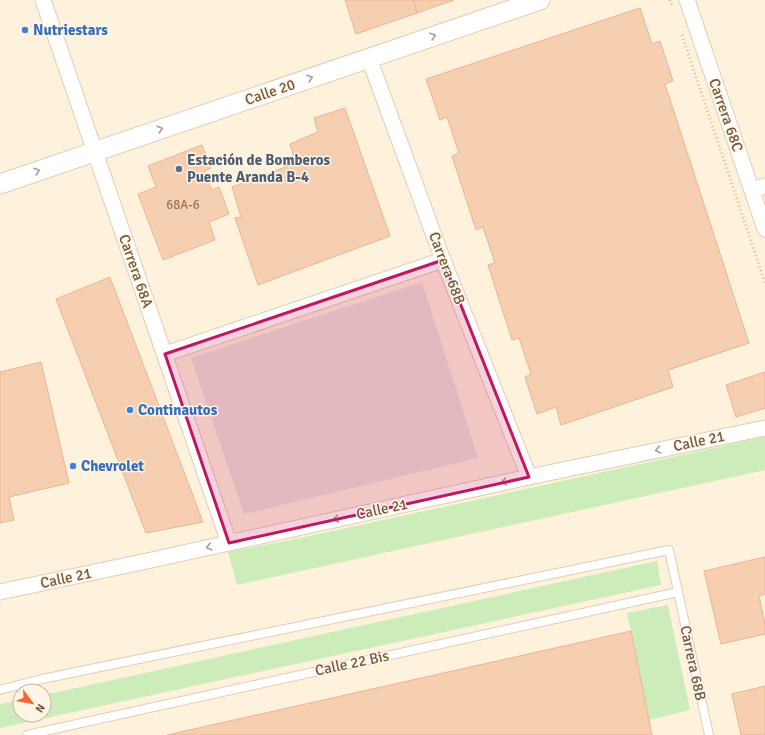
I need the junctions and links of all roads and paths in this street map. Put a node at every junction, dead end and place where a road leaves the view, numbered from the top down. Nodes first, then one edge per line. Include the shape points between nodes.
1 (44, 0) edge
2 (540, 0) edge
3 (670, 0) edge
4 (687, 0) edge
5 (673, 7) dead end
6 (680, 30) dead end
7 (369, 58) junction
8 (95, 151) junction
9 (0, 184) edge
10 (758, 188) edge
11 (765, 230) edge
12 (443, 260) junction
13 (765, 283) edge
14 (165, 354) junction
15 (765, 428) edge
16 (529, 477) junction
17 (229, 543) junction
18 (0, 592) edge
19 (678, 592) junction
20 (0, 690) edge
21 (27, 735) edge
22 (709, 735) edge

1 - 8 street, Carrera 68A
7 -> 2 street, Calle 20
3 - 5 path
4 - 10 street, Carrera 68C
6 - 13 path
8 -> 7 street, Calle 20
7 - 12 street, Carrera 68B
9 -> 8 street, Calle 20
8 - 14 street, Carrera 68A
10 - 11 street, Carrera 68C
12 - 14 street
12 - 16 street, Carrera 68B
14 - 17 street, Carrera 68A
15 -> 16 street, Calle 21
16 -> 17 street, Calle 21
17 -> 18 street, Calle 21
19 - 20 lane, Carrera 68B via 669,550
19 - 21 lane, Calle 22 Bis
19 - 22 lane, Carrera 68B

